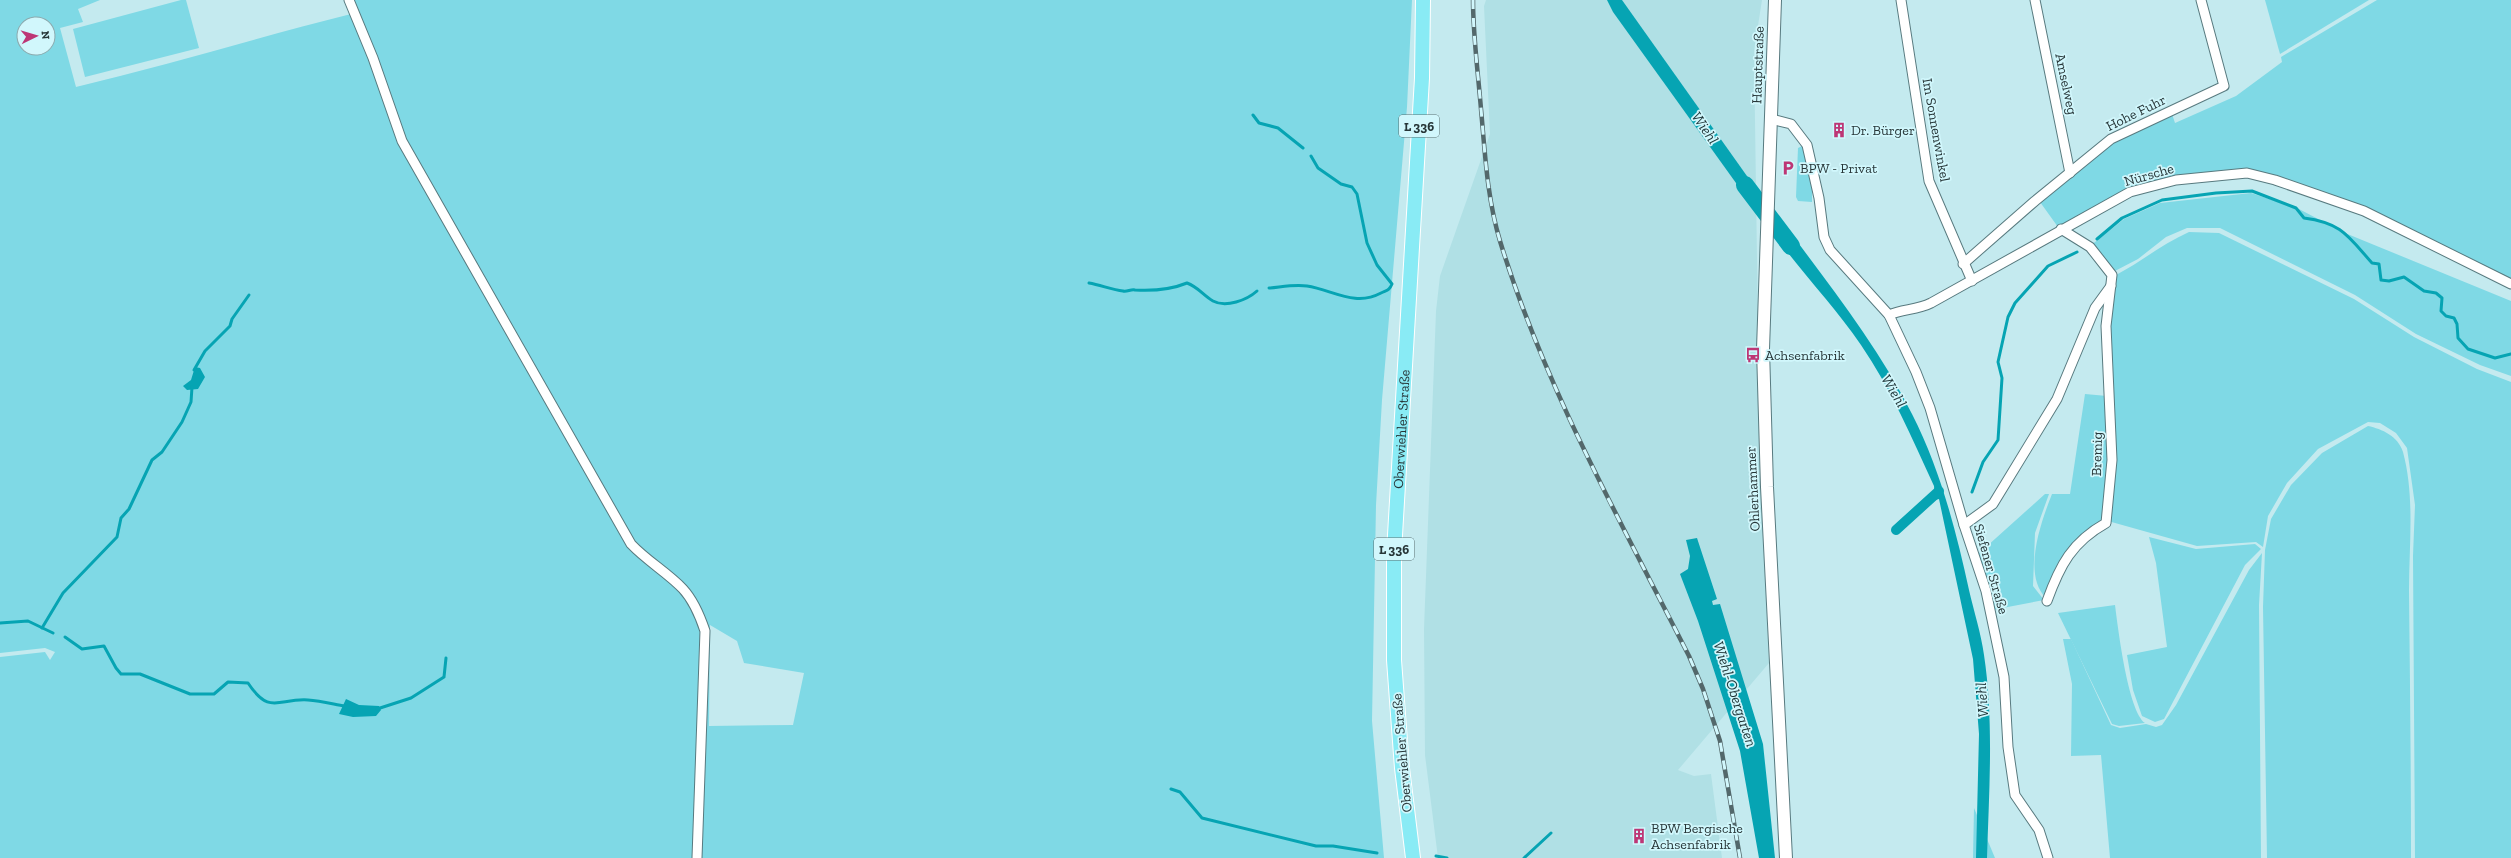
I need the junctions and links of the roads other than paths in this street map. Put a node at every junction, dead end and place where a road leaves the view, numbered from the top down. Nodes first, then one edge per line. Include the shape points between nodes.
1 (349, 0) edge
2 (1423, 0) edge
3 (1775, 0) edge
4 (1901, 0) edge
5 (2035, 0) edge
6 (2201, 0) edge
7 (1771, 119) junction
8 (2070, 173) junction
9 (2062, 229) junction
10 (1963, 264) junction
11 (1972, 281) junction
12 (2112, 284) junction
13 (2511, 284) edge
14 (1889, 315) junction
15 (1964, 525) junction
16 (2047, 601) dead end
17 (697, 858) edge
18 (1413, 858) edge
19 (1786, 858) edge
20 (2048, 858) edge

1 - 17 street via 373,58 402,142 489,295 631,544 647,561 683,589 698,612 705,631
2 - 18 main road, Oberwiehler Straße / L 336 via 1422,78 1394,552 1394,660 1405,805
3 - 7 street, Hauptstraße
4 - 10 street, Im Sonnenwinkel via 1929,180
5 - 8 street, Amselweg
6 - 8 street, Hohe Fuhr via 2224,86 2111,139
7 - 14 street, Hauptstraße via 1791,124 1807,145 1819,198 1824,236 1830,250
7 - 19 street, Ohlerhammer via 1763,383
8 - 10 street, Hohe Fuhr
9 - 11 street, Nürsche
9 - 12 street, Bremig via 2090,247 2112,275
9 - 13 street, Nürsche via 2130,192 2176,180 2247,173 2364,211
10 - 11 street, Im Sonnenwinkel
11 - 14 street, Nürsche via 1917,310
12 - 15 street via 2095,308 2057,399 1993,504
12 - 16 street, Bremig via 2106,326 2112,460 2106,523 2094,529 2059,567
14 - 15 street, Siefener Straße via 1930,408
15 - 20 street, Siefener Straße via 1986,591 2004,677 2008,747 2016,795 2039,830

